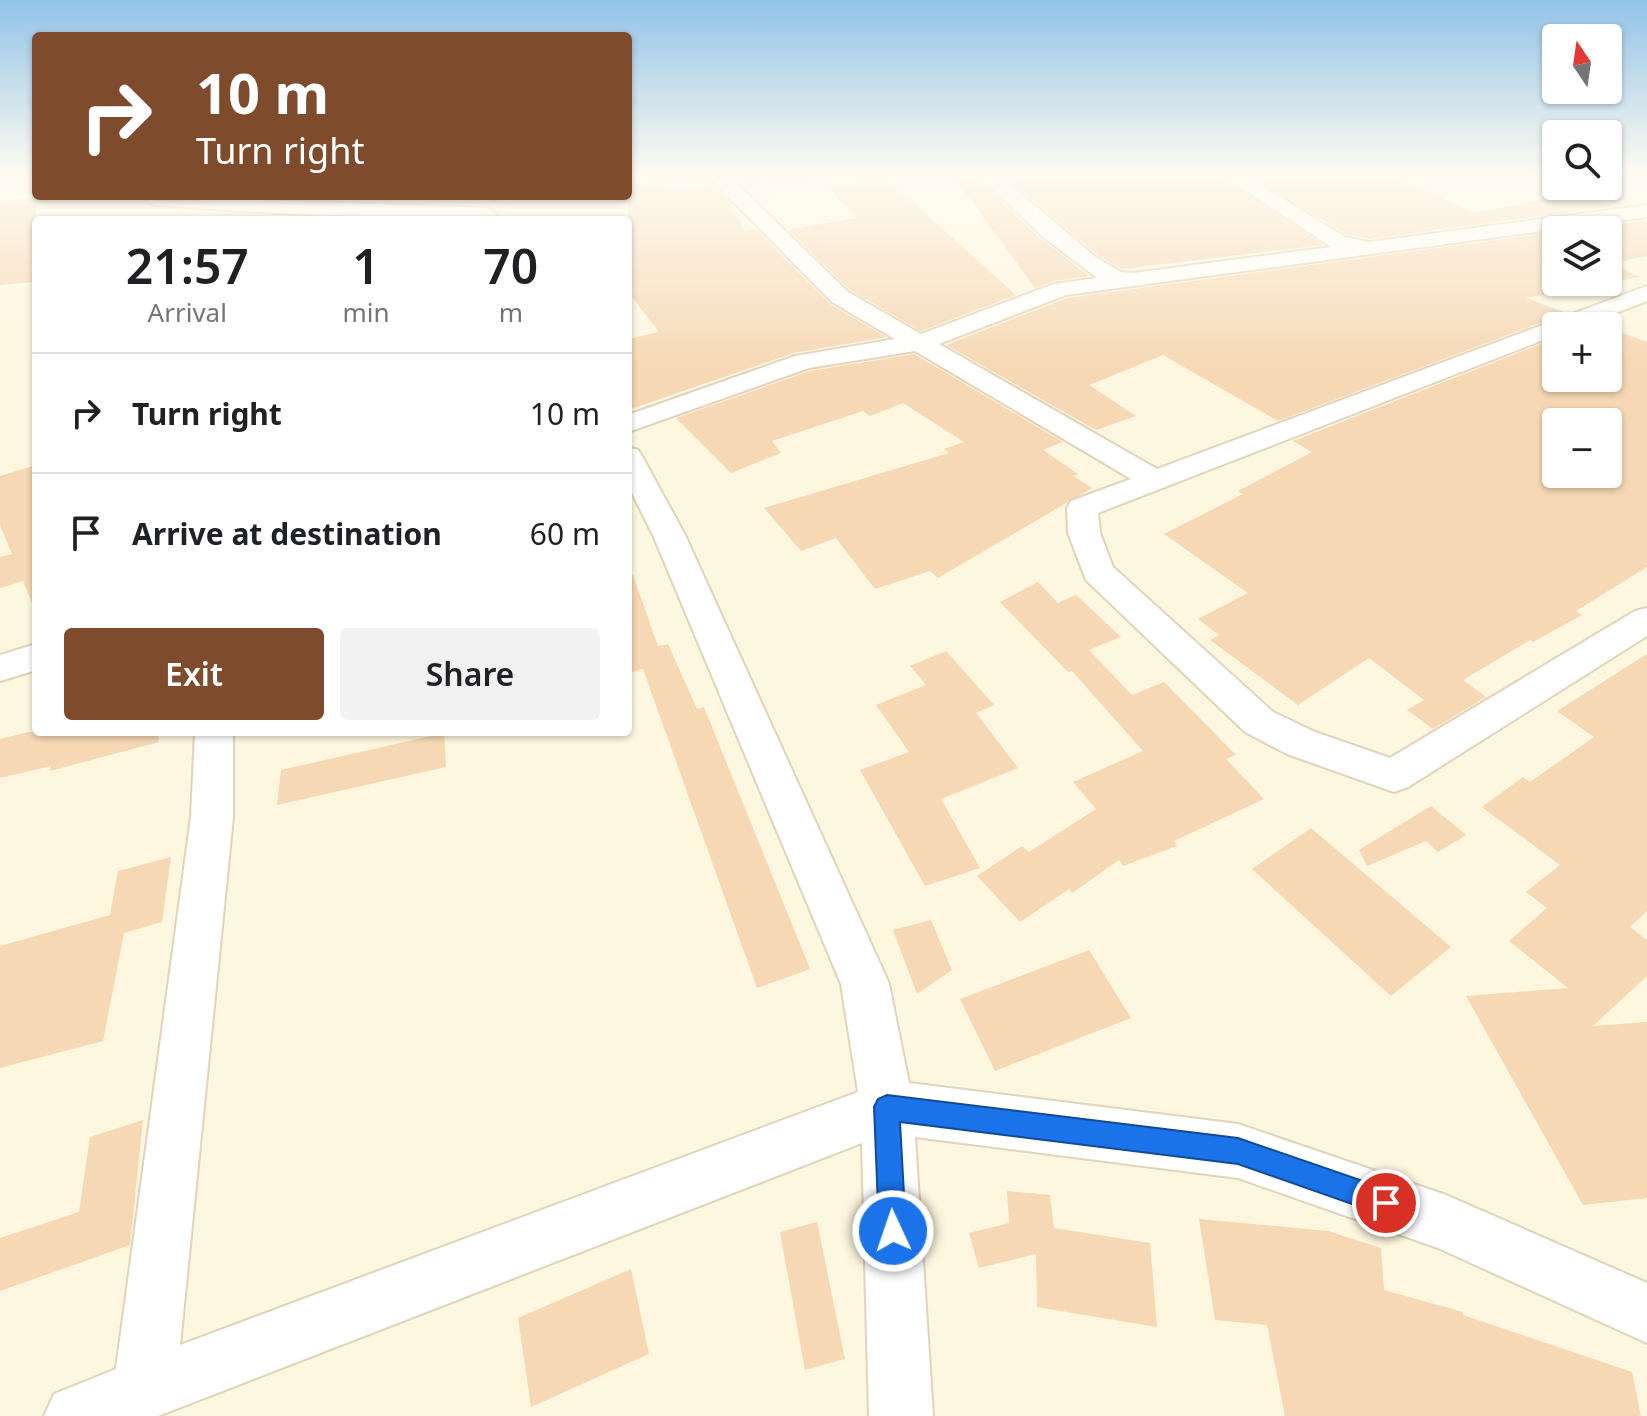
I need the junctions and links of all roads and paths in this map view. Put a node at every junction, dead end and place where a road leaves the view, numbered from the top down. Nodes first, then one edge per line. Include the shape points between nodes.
1 (782, 239) edge
2 (1060, 239) edge
3 (1334, 239) edge
4 (1427, 239) edge
5 (1373, 246) junction
6 (1147, 277) junction
7 (1647, 293) edge
8 (1597, 312) edge
9 (1542, 333) edge
10 (920, 343) junction
11 (632, 423) edge
12 (632, 464) edge
13 (1153, 479) junction
14 (1647, 620) edge
15 (32, 658) edge
16 (0, 668) edge
17 (214, 736) edge
18 (887, 1107) junction
19 (1647, 1313) edge
20 (145, 1388) junction
21 (76, 1416) edge
22 (901, 1416) edge

1 - 10 street via 840,297
2 - 6 street via 1116,279
3 - 5 street
4 - 5 street
5 - 6 street
6 - 10 street via 1062,289
7 - 8 street
9 - 13 street
10 - 11 street via 804,361
10 - 13 street
12 - 18 street via 669,535 865,984
13 - 14 street via 1082,508 1084,533 1098,572 1259,722 1394,776
15 - 16 street
17 - 20 street via 212,817
18 - 19 street via 1238,1151 1446,1223
18 - 20 street
18 - 22 street
20 - 21 street

